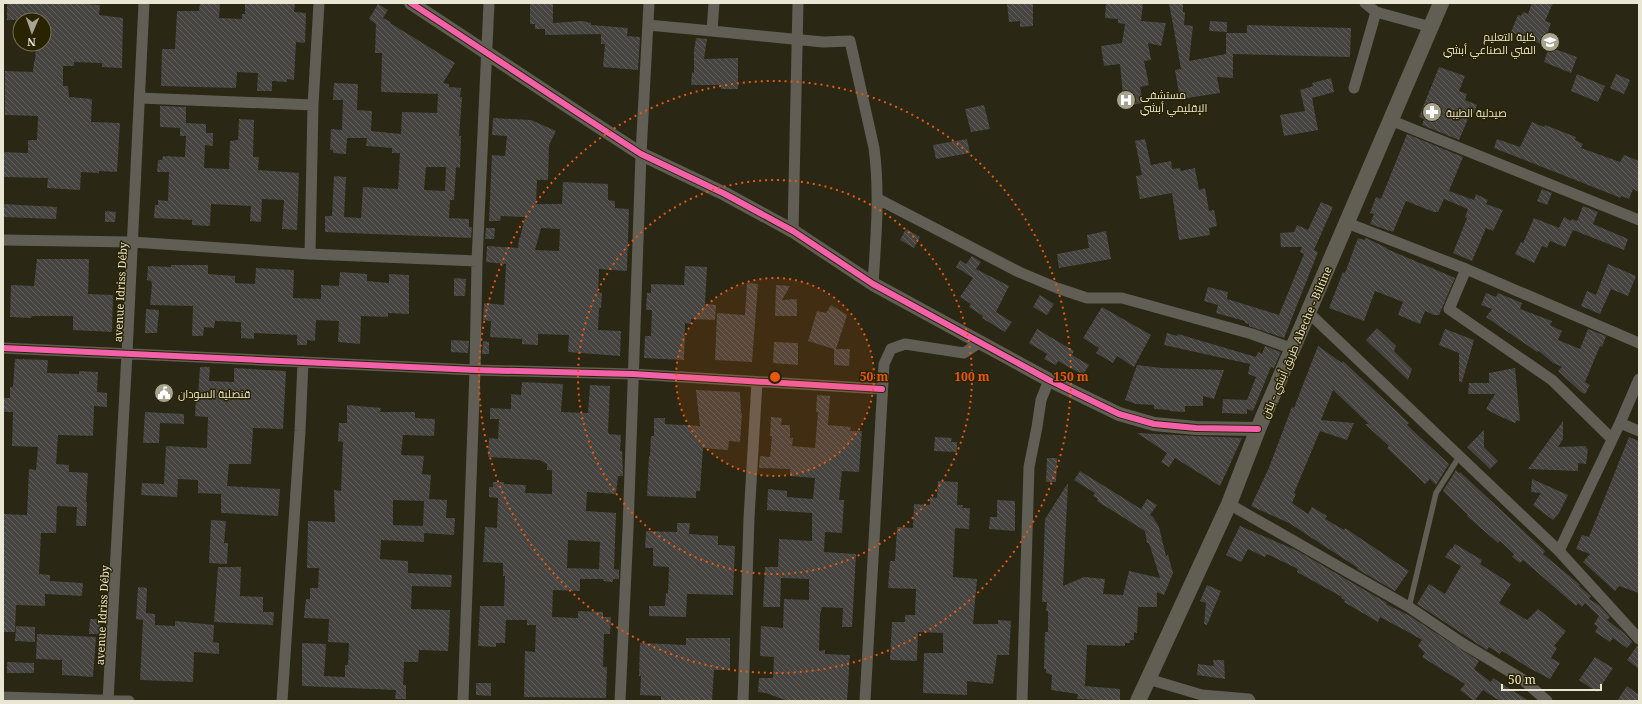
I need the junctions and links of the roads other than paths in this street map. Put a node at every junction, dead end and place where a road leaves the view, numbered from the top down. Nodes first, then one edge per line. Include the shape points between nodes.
1 (144, 3) edge
2 (318, 3) edge
3 (411, 3) edge
4 (489, 3) edge
5 (649, 3) edge
6 (714, 3) edge
7 (798, 3) edge
8 (1365, 3) edge
9 (1441, 3) edge
10 (1376, 12) junction
11 (648, 25) junction
12 (1431, 27) junction
13 (712, 31) junction
14 (798, 40) junction
15 (486, 52) junction
16 (1354, 88) dead end
17 (140, 98) junction
18 (314, 105) junction
19 (1390, 120) junction
20 (641, 154) junction
21 (878, 199) junction
22 (1639, 220) edge
23 (1347, 223) junction
24 (793, 231) junction
25 (3, 240) edge
26 (132, 242) junction
27 (310, 254) junction
28 (477, 262) junction
29 (1466, 269) junction
30 (873, 284) junction
31 (1309, 313) junction
32 (979, 343) junction
33 (1639, 343) edge
34 (3, 348) edge
35 (1293, 349) junction
36 (127, 353) junction
37 (303, 362) junction
38 (475, 370) junction
39 (633, 374) junction
40 (1639, 379) edge
41 (1049, 380) junction
42 (757, 382) junction
43 (882, 389) junction
44 (1620, 423) junction
45 (1258, 430) junction
46 (1639, 431) edge
47 (1612, 439) junction
48 (1459, 457) junction
49 (1228, 504) junction
50 (1559, 551) junction
51 (1409, 607) junction
52 (1639, 639) edge
53 (1148, 679) junction
54 (3, 697) edge
55 (108, 701) edge
56 (129, 701) edge
57 (282, 701) edge
58 (463, 701) edge
59 (620, 701) edge
60 (743, 701) edge
61 (865, 701) edge
62 (1022, 701) edge
63 (1138, 701) edge
64 (1250, 701) edge
65 (1547, 701) edge

1 - 17 street, avenue Idriss Déby
2 - 18 street
3 - 15 street
4 - 15 street
5 - 11 street
6 - 13 street
7 - 14 street
8 - 10 street
9 - 12 main road, طريق أبشي - بلتن Abeche - Biltine
10 - 12 street
10 - 16 street
11 - 13 street
11 - 20 street
12 - 19 main road, طريق أبشي - بلتن Abeche - Biltine
13 - 14 street
14 - 21 street via 850,41 874,148
14 - 24 street
15 - 20 street
15 - 28 street
17 - 18 street
17 - 26 street, avenue Idriss Déby
18 - 27 street
19 - 22 street
19 - 23 main road, طريق أبشي - بلتن Abeche - Biltine
20 - 24 street via 725,194
20 - 39 street
21 - 30 street
21 - 35 street via 1019,272 1057,288 1087,298 1122,298 1252,334
23 - 29 street
23 - 31 main road, طريق أبشي - بلتن Abeche - Biltine
24 - 30 street
25 - 26 street
26 - 27 street
26 - 36 street, avenue Idriss Déby
27 - 28 street
28 - 38 street
29 - 33 street
29 - 47 street via 1449,309 1552,380
30 - 32 street
31 - 35 main road, طريق أبشي - بلتن Abeche - Biltine
31 - 48 street
32 - 41 street
32 - 43 street via 964,353 905,344 891,350 884,364
34 - 36 street
35 - 45 main road, طريق أبشي - بلتن Abeche - Biltine
36 - 37 street
36 - 55 street, avenue Idriss Déby
37 - 38 street
37 - 57 street
38 - 39 street
38 - 58 street
39 - 42 street
39 - 59 street
40 - 44 street
41 - 45 street via 1119,414 1154,424
41 - 62 street via 1041,400 1029,467
42 - 43 street
42 - 60 street via 749,518
43 - 61 street
44 - 46 street
44 - 47 street
45 - 49 main road, طريق أبشي - بلتن Abeche - Biltine
47 - 50 street
48 - 50 street
48 - 51 lane via 1436,493
49 - 51 street
49 - 53 main road, طريق أبشي - بلتن Abeche - Biltine
50 - 52 street
51 - 65 street via 1462,643 1522,678
53 - 63 main road, طريق أبشي - بلتن Abeche - Biltine
53 - 64 street via 1202,696
54 - 55 street
55 - 56 street

